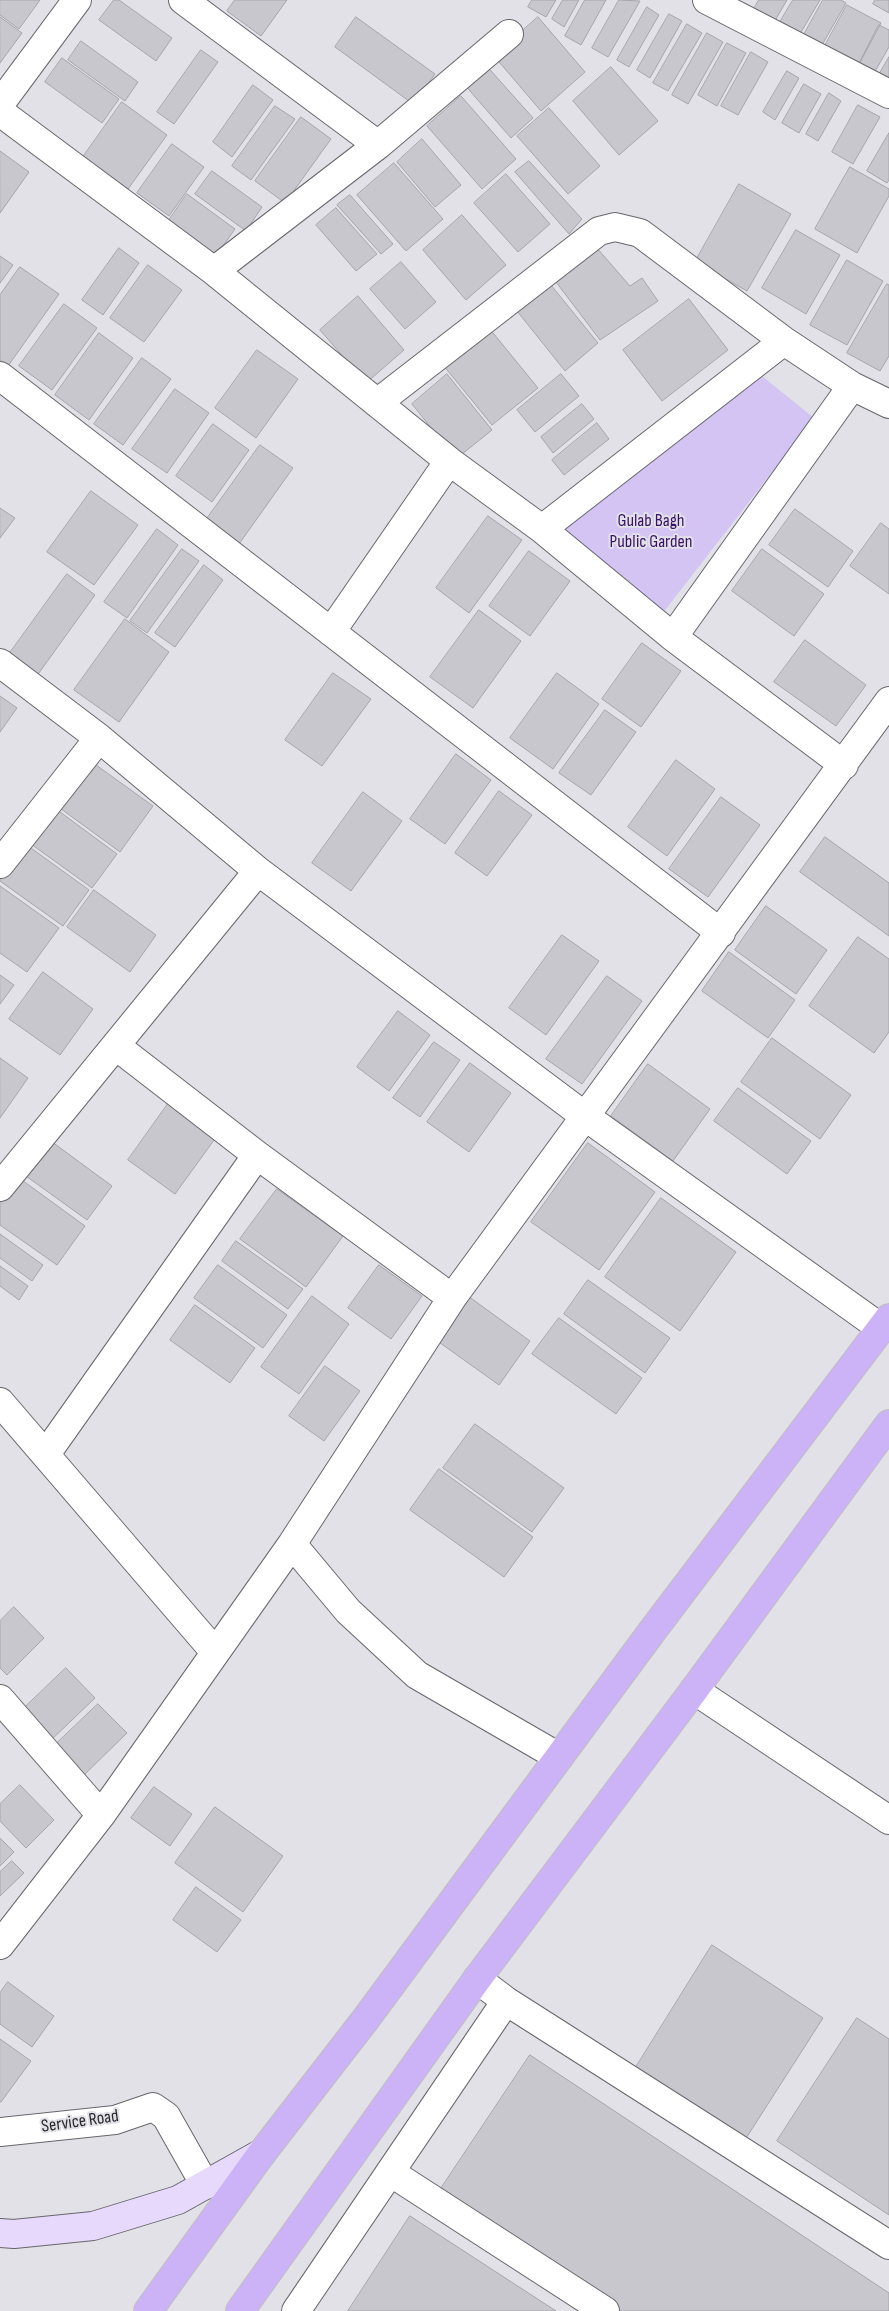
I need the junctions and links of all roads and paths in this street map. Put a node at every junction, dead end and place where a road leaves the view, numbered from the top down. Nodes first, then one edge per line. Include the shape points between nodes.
1 (77, 0) edge
2 (182, 0) edge
3 (707, 0) edge
4 (509, 34) dead end
5 (889, 94) edge
6 (0, 104) edge
7 (0, 112) edge
8 (378, 144) junction
9 (214, 271) junction
10 (784, 341) junction
11 (0, 376) edge
12 (852, 386) junction
13 (376, 403) junction
14 (889, 404) edge
15 (449, 461) junction
16 (542, 529) junction
17 (330, 632) junction
18 (673, 637) junction
19 (0, 662) edge
20 (889, 701) edge
21 (99, 738) junction
22 (844, 765) junction
23 (0, 864) edge
24 (258, 871) junction
25 (721, 933) junction
26 (116, 1046) junction
27 (586, 1117) junction
28 (257, 1155) junction
29 (0, 1187) edge
30 (452, 1298) junction
31 (885, 1323) edge
32 (0, 1402) edge
33 (887, 1429) edge
34 (46, 1454) junction
35 (292, 1544) junction
36 (216, 1652) junction
37 (694, 1690) junction
38 (0, 1699) edge
39 (559, 1757) junction
40 (101, 1815) junction
41 (889, 1820) edge
42 (0, 1945) edge
43 (477, 1979) junction
44 (506, 2001) junction
45 (0, 2132) edge
46 (262, 2154) junction
47 (390, 2172) junction
48 (206, 2185) junction
49 (0, 2233) edge
50 (889, 2244) edge
51 (148, 2311) edge
52 (240, 2311) edge
53 (296, 2311) edge
54 (605, 2311) edge

1 - 6 street
2 - 8 street
3 - 5 street
4 - 8 street
7 - 9 street
8 - 9 street
9 - 13 street
10 - 12 street
10 - 13 street via 640,233 615,227 599,231
10 - 16 street
11 - 17 street
12 - 14 street
12 - 18 street
13 - 15 street
15 - 16 street
15 - 17 street
16 - 18 street
17 - 25 street
18 - 22 street
19 - 21 street
20 - 22 street
21 - 23 street
21 - 24 street
22 - 25 street
24 - 26 street
24 - 27 street
25 - 27 street
26 - 28 street
26 - 29 street
27 - 30 street
27 - 31 street
28 - 30 street
28 - 34 street
30 - 35 street
31 - 39 main road
32 - 34 street
33 - 37 main road
34 - 36 street
35 - 36 street
35 - 39 street via 348,1611 417,1675
36 - 40 street
37 - 41 street
37 - 43 main road
38 - 40 street
39 - 46 main road
40 - 42 street
43 - 44 street
43 - 52 main road
44 - 47 street
44 - 50 street
45 - 48 street, Service Road via 115,2120 153,2106 166,2116
46 - 48 street
46 - 51 main road
47 - 53 street
47 - 54 street
48 - 49 street via 178,2200 93,2226

